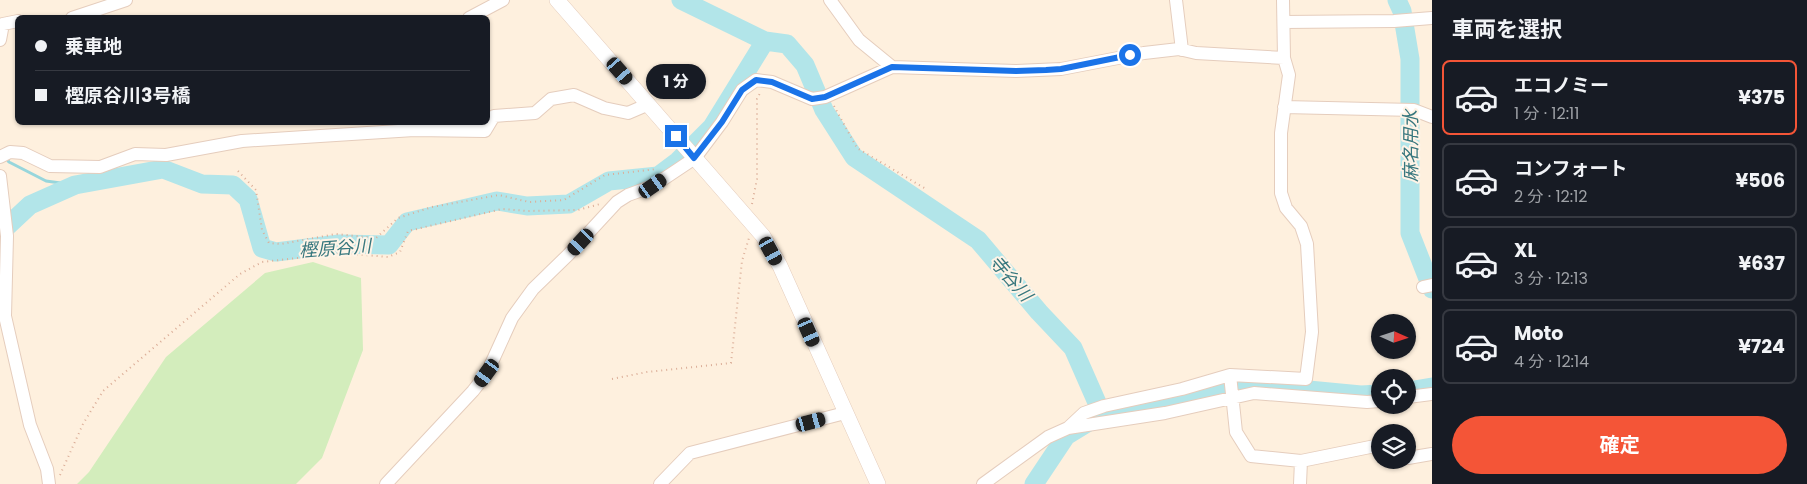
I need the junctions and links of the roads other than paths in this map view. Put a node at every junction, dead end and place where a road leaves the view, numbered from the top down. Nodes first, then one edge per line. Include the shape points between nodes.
1 (126, 0) edge
2 (504, 0) edge
3 (557, 0) edge
4 (830, 0) edge
5 (1176, 0) edge
6 (1283, 0) edge
7 (81, 15) edge
8 (475, 15) edge
9 (1432, 18) edge
10 (15, 22) edge
11 (1284, 22) junction
12 (0, 40) edge
13 (1182, 50) junction
14 (1284, 58) junction
15 (892, 67) junction
16 (649, 104) junction
17 (1284, 107) junction
18 (1432, 117) edge
19 (490, 123) edge
20 (489, 125) edge
21 (690, 152) junction
22 (5, 155) edge
23 (0, 176) edge
24 (6, 351) edge
25 (1230, 375) junction
26 (1432, 394) edge
27 (1416, 396) edge
28 (1233, 398) junction
29 (1371, 402) edge
30 (845, 413) junction
31 (1068, 428) junction
32 (1371, 447) edge
33 (1432, 454) edge
34 (1416, 457) edge
35 (1301, 461) junction
36 (53, 481) edge
37 (386, 484) edge
38 (660, 484) edge
39 (878, 484) edge
40 (983, 484) edge
41 (1300, 484) edge

1 - 7 street
2 - 8 street
3 - 16 street
4 - 15 street via 859,40
5 - 13 street
6 - 11 street
9 - 11 street
10 - 12 street via 3,24
11 - 14 street
13 - 14 street
13 - 15 street via 1144,52 1061,69 1016,71
14 - 17 street via 1289,75
15 - 21 street via 812,99 756,80 742,90 722,122
16 - 19 street via 628,113 604,108 574,95 551,99 536,113 494,116
16 - 21 street
17 - 18 street via 1407,109
17 - 25 street via 1281,194 1286,208 1301,226 1307,244 1312,332 1306,379
20 - 22 street via 485,131 414,130 242,141 166,155 135,154 100,167 50,166 23,153
21 - 30 street via 763,236 780,266
21 - 37 street via 653,186 618,202 533,289 512,318 487,373
23 - 24 street via 7,236
24 - 36 street via 30,425
25 - 28 street
25 - 31 street via 1099,408 1084,413
26 - 27 street
28 - 29 street via 1254,393
28 - 31 street
28 - 35 street via 1236,432 1251,456
30 - 38 street via 690,453
30 - 39 street
31 - 40 street via 1048,437
32 - 35 street
33 - 34 street
35 - 41 street

